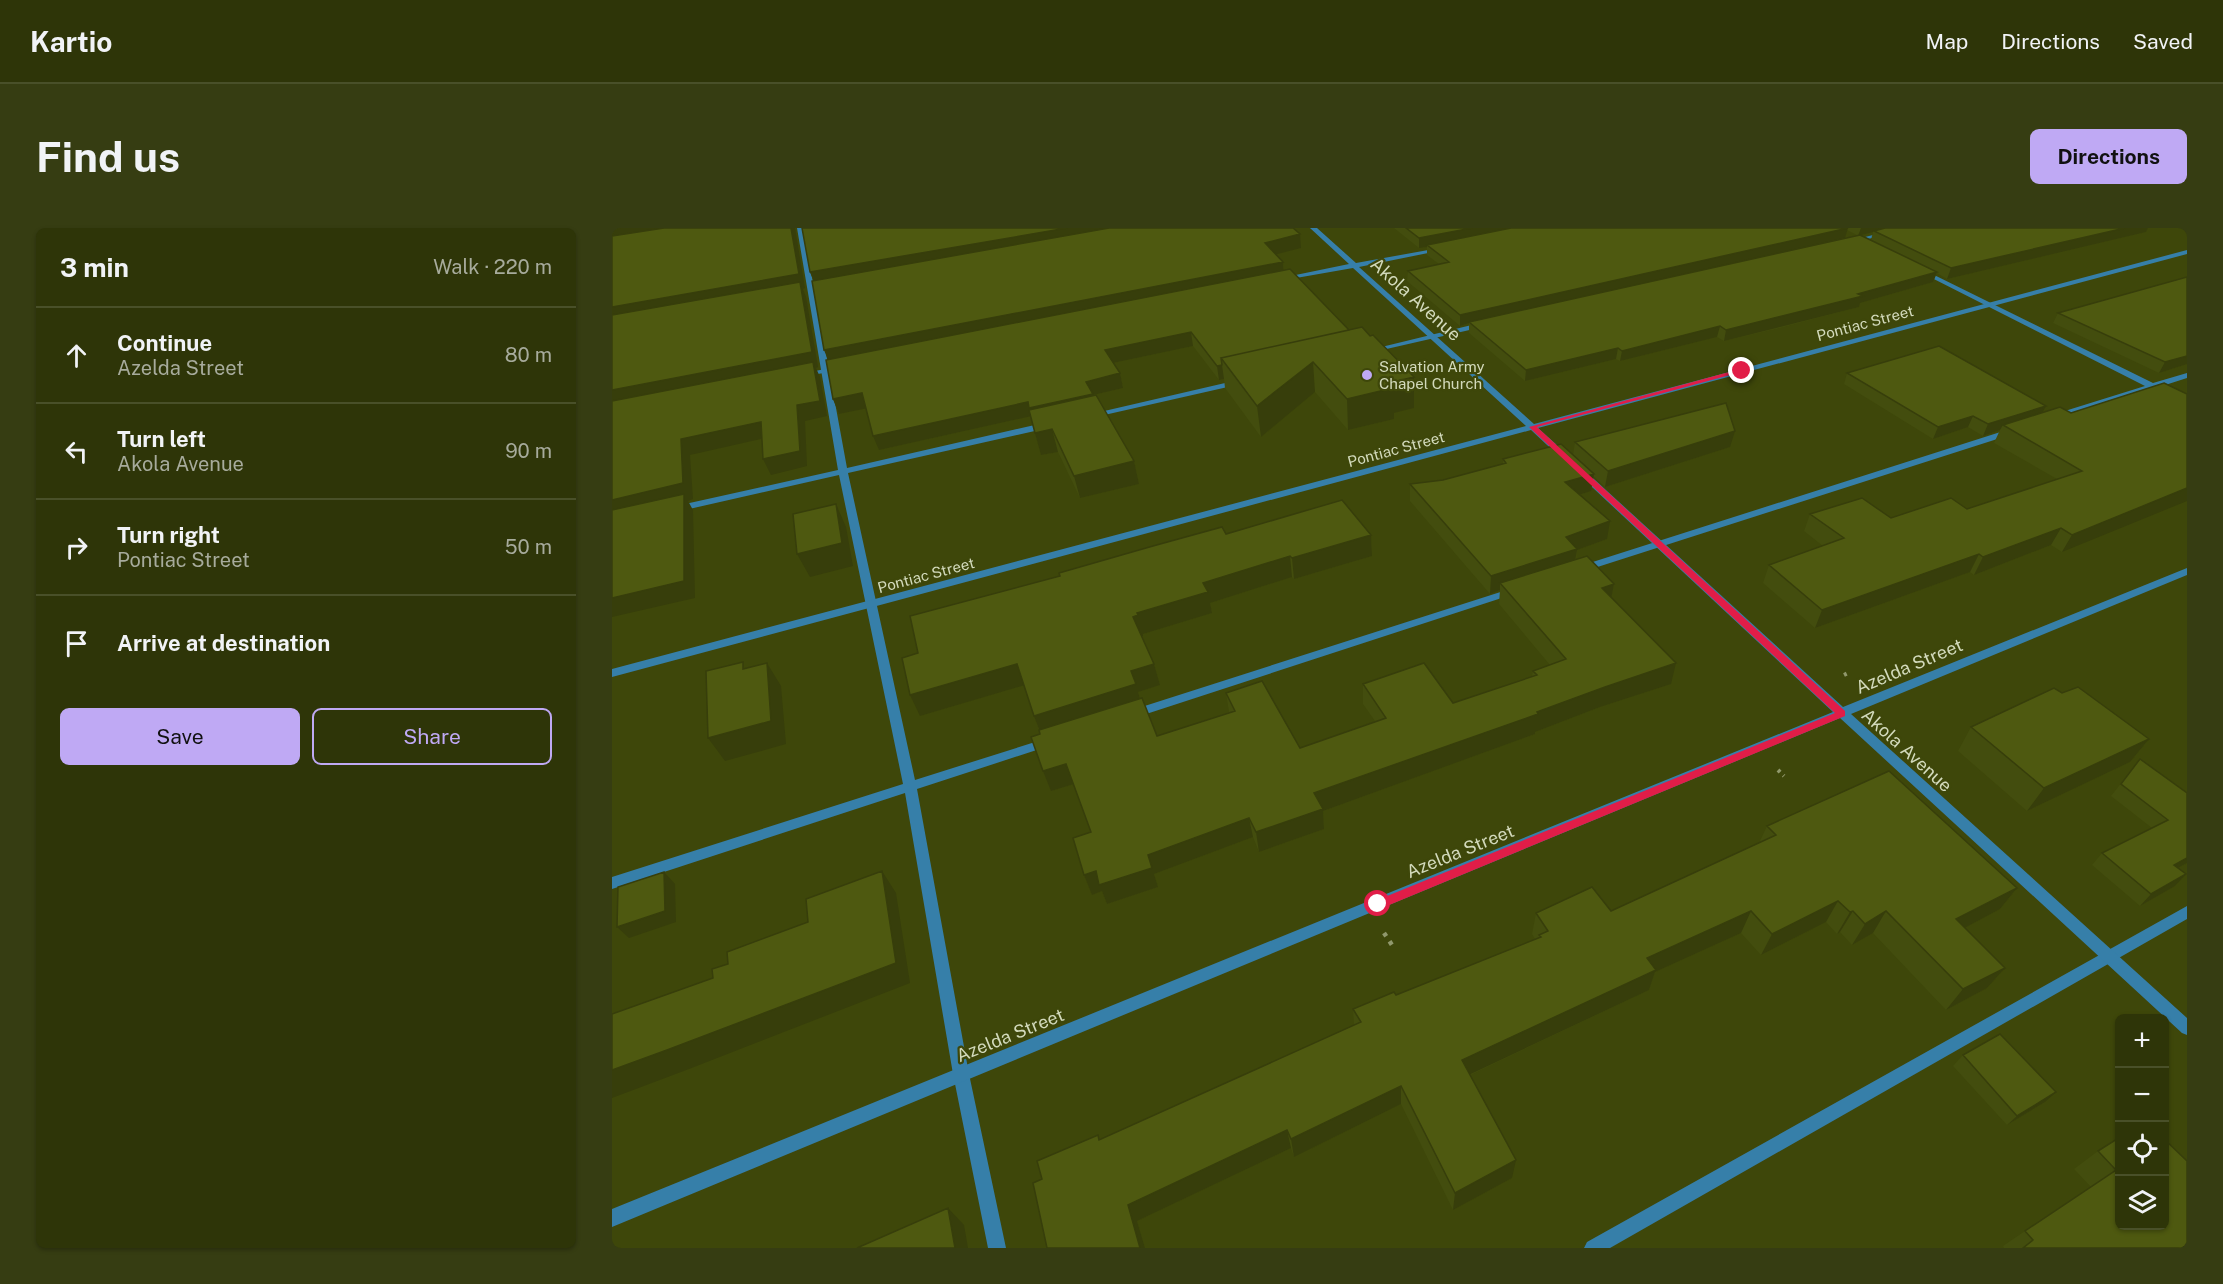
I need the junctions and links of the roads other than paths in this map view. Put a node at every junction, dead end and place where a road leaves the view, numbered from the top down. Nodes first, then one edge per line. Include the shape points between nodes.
1 (800, 228) edge
2 (1313, 228) edge
3 (1909, 228) edge
4 (1868, 245) edge
5 (1450, 246) edge
6 (2187, 252) edge
7 (1354, 265) junction
8 (1910, 265) edge
9 (1272, 282) edge
10 (1989, 304) junction
11 (1490, 323) edge
12 (1432, 336) junction
13 (1365, 352) edge
14 (849, 366) edge
15 (826, 371) junction
16 (2187, 375) edge
17 (796, 376) edge
18 (1252, 378) edge
19 (2157, 388) junction
20 (1082, 417) edge
21 (1059, 422) edge
22 (1532, 427) junction
23 (843, 470) junction
24 (670, 510) edge
25 (1659, 544) junction
26 (2187, 571) edge
27 (1569, 573) edge
28 (1523, 588) edge
29 (873, 603) junction
30 (612, 673) edge
31 (1842, 714) junction
32 (1126, 717) edge
33 (1057, 739) edge
34 (910, 786) junction
35 (612, 883) edge
36 (2187, 912) edge
37 (2109, 956) junction
38 (2187, 1028) edge
39 (961, 1074) junction
40 (612, 1218) edge
41 (997, 1248) edge
42 (1593, 1248) edge

1 - 15 street
2 - 7 street, Akola Avenue
3 - 4 street via 1851,239
5 - 7 street
6 - 10 street, Pontiac Street
7 - 9 street
7 - 12 street, Akola Avenue
8 - 10 street
10 - 19 street
10 - 22 street, Pontiac Street
11 - 12 street
12 - 13 street
12 - 22 street, Akola Avenue
14 - 15 street
15 - 17 street
15 - 23 street
16 - 19 street
18 - 20 street
19 - 25 street
21 - 23 street
22 - 25 street, Akola Avenue
22 - 29 street, Pontiac Street
23 - 24 street
23 - 29 street
25 - 27 street
25 - 31 street, Akola Avenue
26 - 31 street, Azelda Street
28 - 32 street
29 - 30 street, Pontiac Street
29 - 34 street
31 - 37 street, Akola Avenue
31 - 39 street, Azelda Street
33 - 34 street
34 - 35 street
34 - 39 street
36 - 37 street
37 - 38 street, Akola Avenue
37 - 42 street
39 - 40 street, Azelda Street
39 - 41 street

